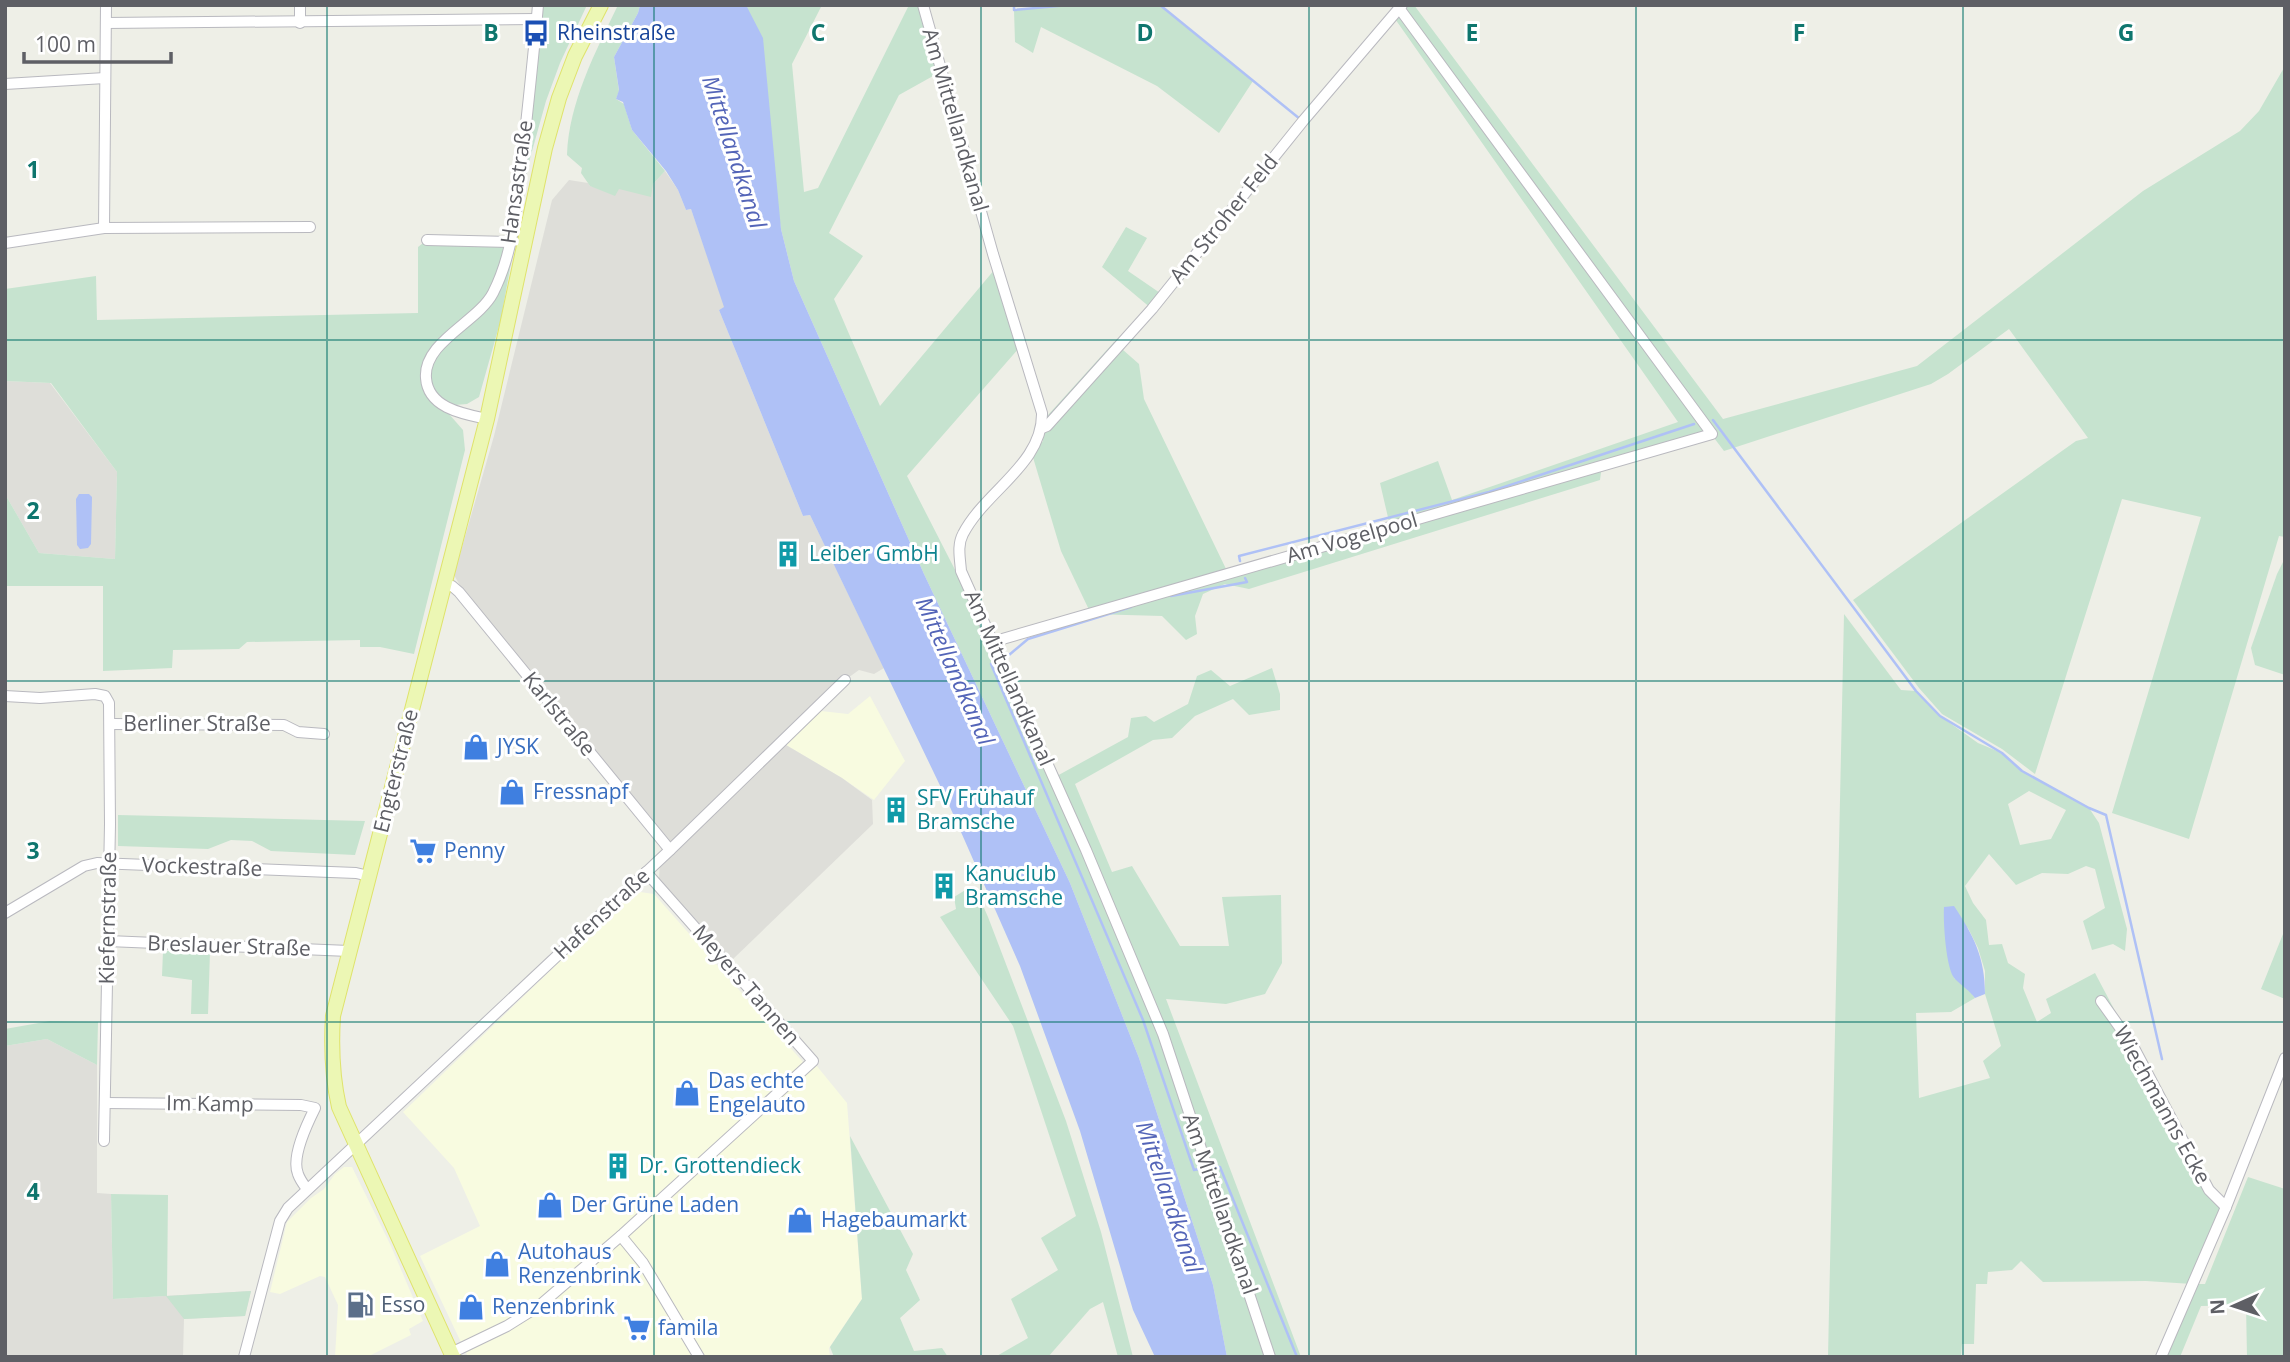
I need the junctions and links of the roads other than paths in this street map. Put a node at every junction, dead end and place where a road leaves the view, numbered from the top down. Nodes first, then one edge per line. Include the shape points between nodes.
1 (106, 5) edge
2 (300, 5) edge
3 (538, 5) edge
4 (601, 5) edge
5 (923, 5) edge
6 (1401, 7) edge
7 (537, 19) junction
8 (106, 23) junction
9 (300, 23) junction
10 (105, 78) junction
11 (5, 84) edge
12 (310, 227) dead end
13 (100, 230) junction
14 (426, 240) dead end
15 (510, 242) junction
16 (5, 243) edge
17 (487, 419) junction
18 (1042, 428) junction
19 (443, 583) junction
20 (992, 642) junction
21 (845, 680) dead end
22 (5, 696) edge
23 (110, 724) junction
24 (324, 734) dead end
25 (670, 850) junction
26 (109, 863) junction
27 (646, 872) junction
28 (369, 876) junction
29 (5, 913) edge
30 (108, 941) junction
31 (349, 951) junction
32 (2101, 1001) dead end
33 (2285, 1058) edge
34 (105, 1103) junction
35 (104, 1141) dead end
36 (355, 1146) junction
37 (307, 1189) junction
38 (2226, 1208) junction
39 (621, 1236) junction
40 (452, 1355) edge
41 (244, 1357) edge
42 (699, 1357) edge
43 (1270, 1357) edge
44 (2161, 1357) edge

1 - 8 street
2 - 9 street
3 - 7 street, Hansastraße
4 - 17 main road, Engterstraße via 559,98
5 - 18 street, Am Mittellandkanal via 1042,413
6 - 18 street, Am Stroher Feld via 1152,309
6 - 20 street, Am Vogelpool via 1712,433
7 - 9 street
7 - 15 street, Hansastraße
8 - 9 street
8 - 10 street
10 - 11 street
10 - 13 street
12 - 13 street
13 - 16 street
14 - 15 street
15 - 17 street, Hansastraße via 492,293 480,310 439,344 426,377 430,392 442,405
17 - 19 main road, Engterstraße
18 - 20 street, Am Mittellandkanal via 1031,452 962,535 961,571
19 - 25 street, Karlstraße via 459,592
19 - 28 main road, Engterstraße
20 - 43 street, Am Mittellandkanal via 1163,1034
21 - 25 street, Hafenstraße
22 - 23 street, Kiefernstraße via 105,696 110,703
23 - 24 street, Berliner Straße via 284,725 298,732
23 - 26 street, Kiefernstraße
25 - 27 street, Hafenstraße
26 - 28 street, Vockestraße
26 - 29 street, Vockestraße via 84,866
26 - 30 street, Kiefernstraße
27 - 36 street, Hafenstraße
27 - 39 street, Meyers Tannen via 813,1061
28 - 31 main road, Engterstraße
30 - 31 street, Breslauer Straße
30 - 34 street, Kiefernstraße
31 - 36 main road, Engterstraße via 333,1016 331,1055 339,1107
32 - 38 street, Wiechmanns Ecke via 2133,1046 2209,1189
33 - 38 street, Wiechmanns Ecke
34 - 35 street, Kiefernstraße
34 - 37 street, Im Kamp via 315,1108 296,1164
36 - 37 street, Hafenstraße
36 - 40 main road, Engterstraße
37 - 41 street, Hafenstraße via 280,1221
38 - 44 street, Wiechmanns Ecke
39 - 40 street, Meyers Tannen via 539,1306
39 - 42 street via 643,1263

